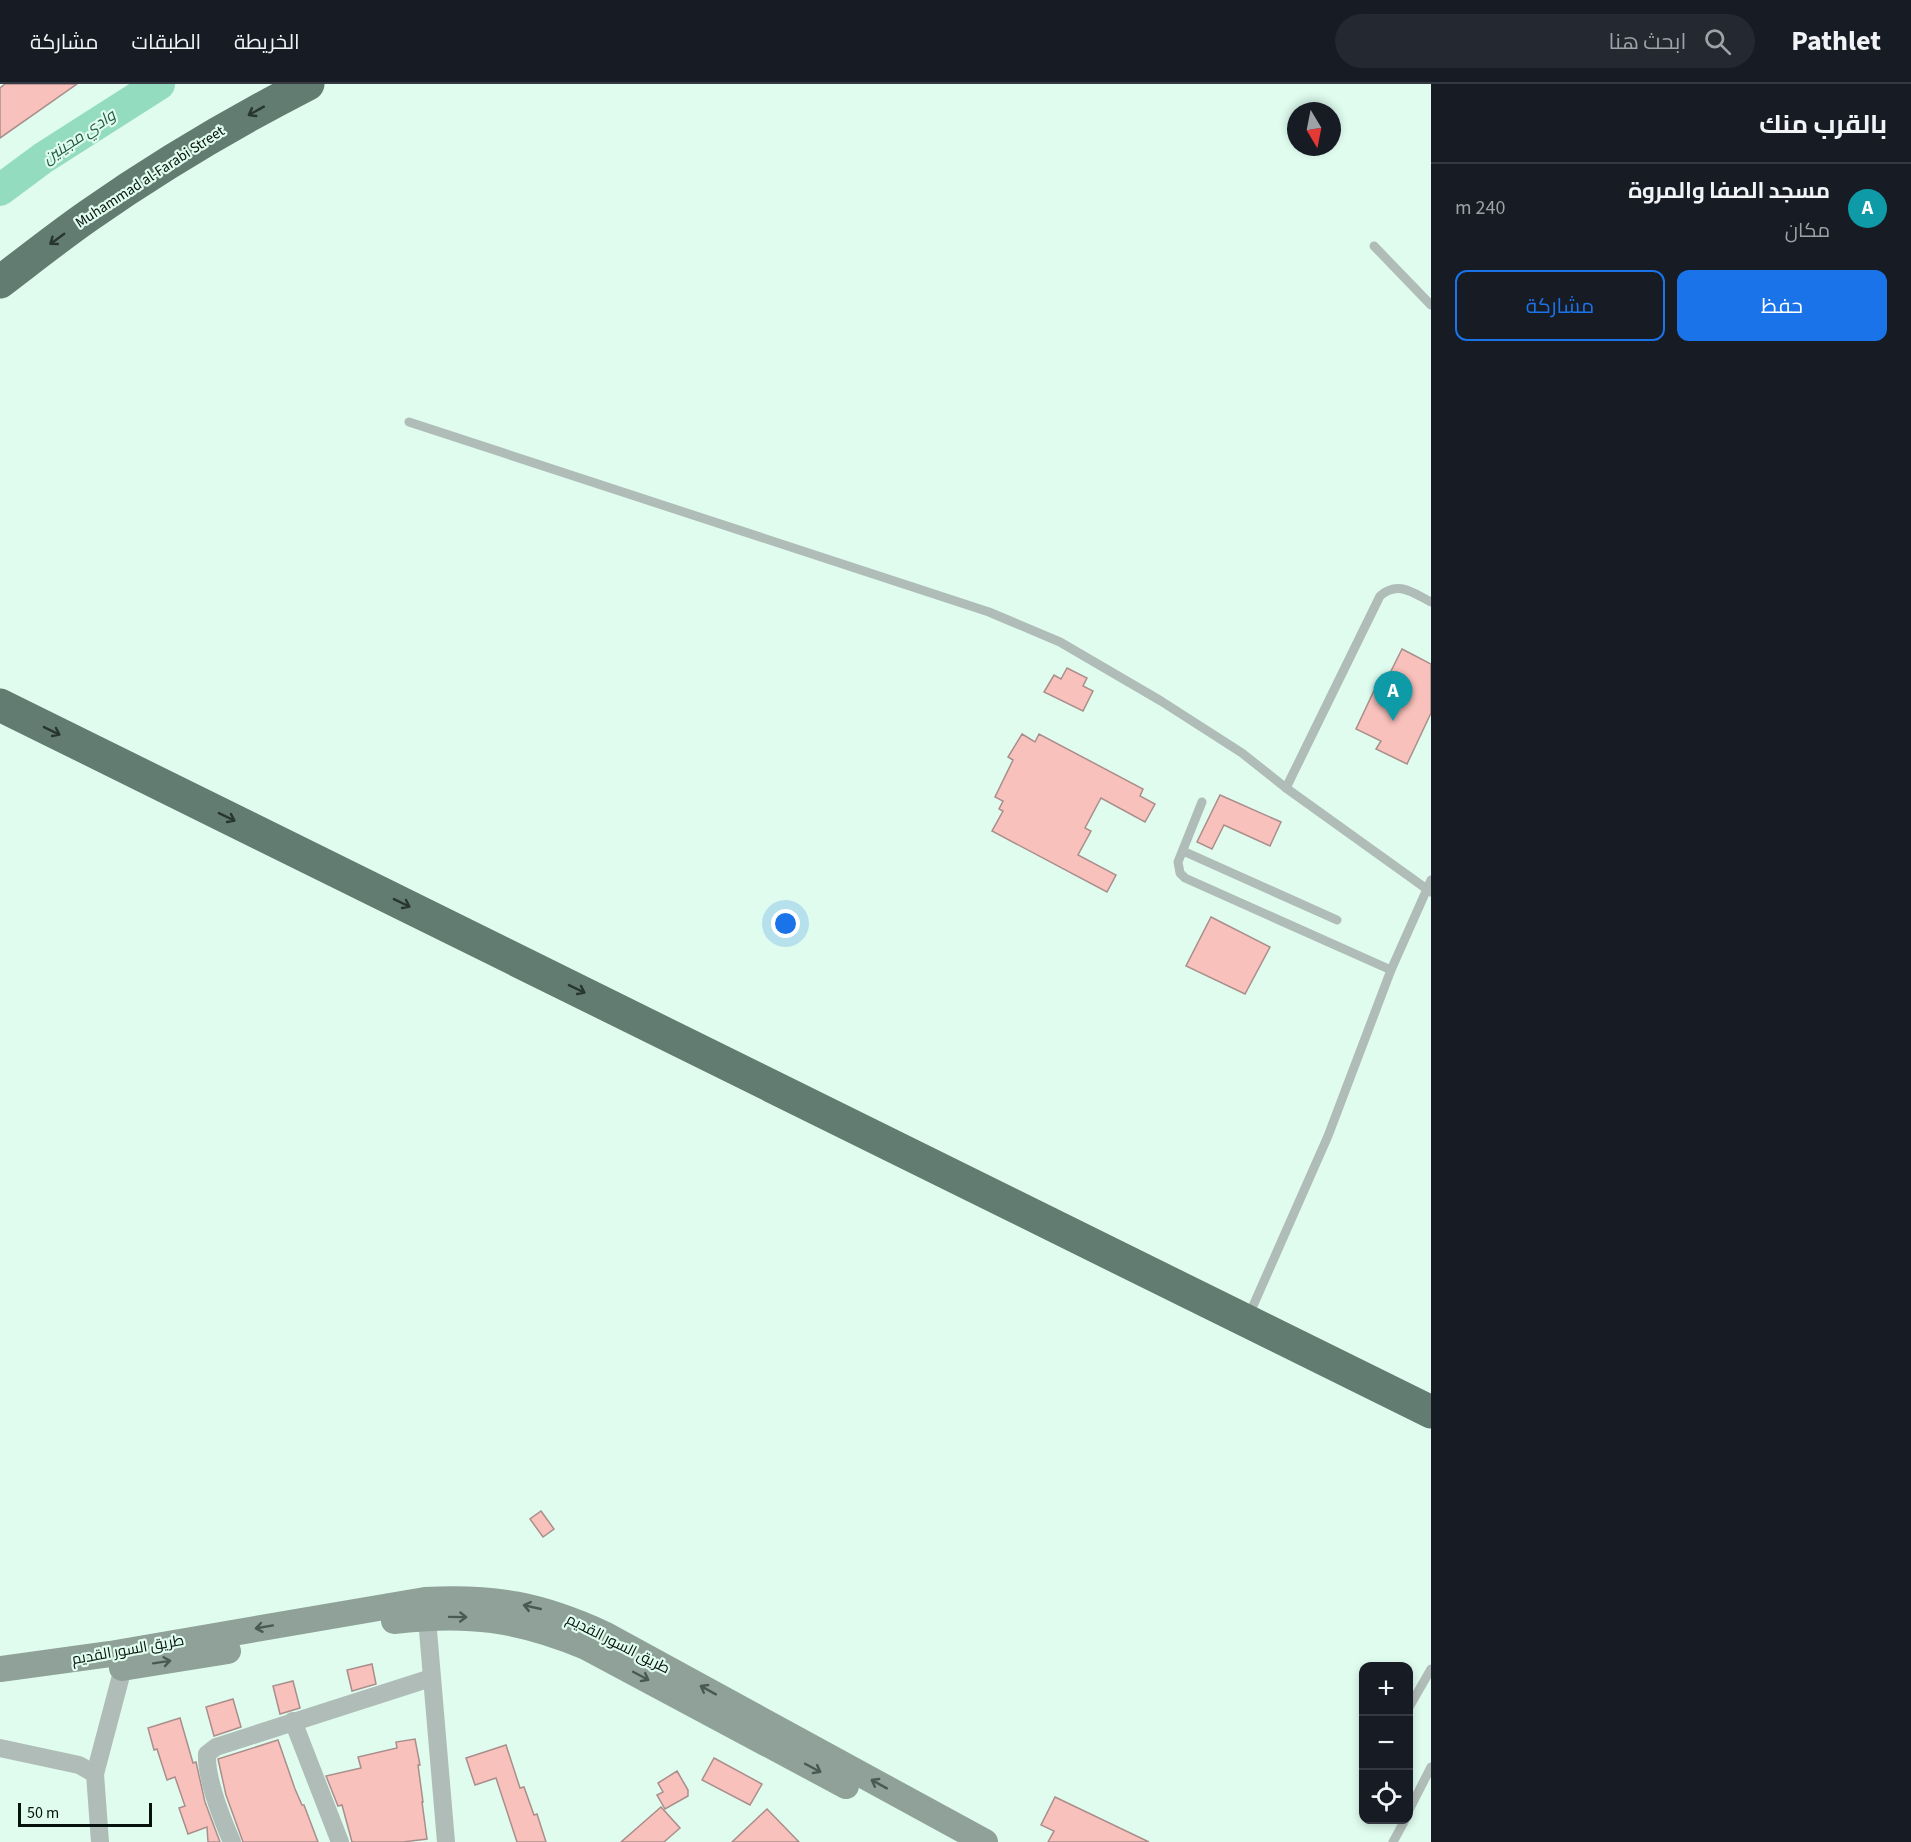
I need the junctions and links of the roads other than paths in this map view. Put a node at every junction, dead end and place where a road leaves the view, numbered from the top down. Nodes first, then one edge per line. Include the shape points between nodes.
1 (308, 84) edge
2 (1374, 246) dead end
3 (0, 282) edge
4 (1431, 305) edge
5 (409, 422) dead end
6 (1431, 602) edge
7 (0, 705) edge
8 (1286, 788) junction
9 (1202, 802) dead end
10 (1183, 851) junction
11 (1429, 887) edge
12 (1337, 920) dead end
13 (1390, 970) junction
14 (1247, 1320) junction
15 (1431, 1412) edge
16 (426, 1608) junction
17 (123, 1668) junction
18 (0, 1669) edge
19 (1431, 1669) edge
20 (431, 1678) junction
21 (0, 1685) edge
22 (1413, 1701) edge
23 (293, 1721) junction
24 (0, 1748) edge
25 (1431, 1767) edge
26 (95, 1774) junction
27 (1413, 1802) edge
28 (1403, 1824) edge
29 (442, 1840) edge
30 (980, 1841) edge
31 (100, 1842) edge
32 (232, 1842) edge
33 (340, 1842) edge
34 (951, 1842) edge
35 (1394, 1842) edge

1 -> 3 highway, Muhammad al-Farabi Street via 148,176
2 - 4 lane
5 - 8 lane via 1025,626 1094,660 1161,701 1242,753
6 - 8 lane via 1396,587 1380,596
7 -> 14 highway
8 - 11 lane
9 - 10 lane
10 - 12 lane
10 - 13 lane via 1178,868 1185,878
11 - 13 lane
13 - 14 lane via 1328,1136
14 - 15 highway
17 -> 16 main road, طريق السور القديم
16 -> 18 main road, طريق السور القديم
16 - 20 street
30 -> 16 main road, طريق السور القديم via 570,1618 499,1600 462,1598
16 -> 34 main road, طريق السور القديم via 460,1617 525,1625 586,1647
17 - 21 main road, طريق السور القديم
17 - 26 street
19 - 22 lane
20 - 23 street
20 - 29 street
23 - 32 street via 216,1747 207,1754
23 - 33 street
24 - 26 street via 79,1765
25 - 27 lane
26 - 31 street
28 - 35 lane

